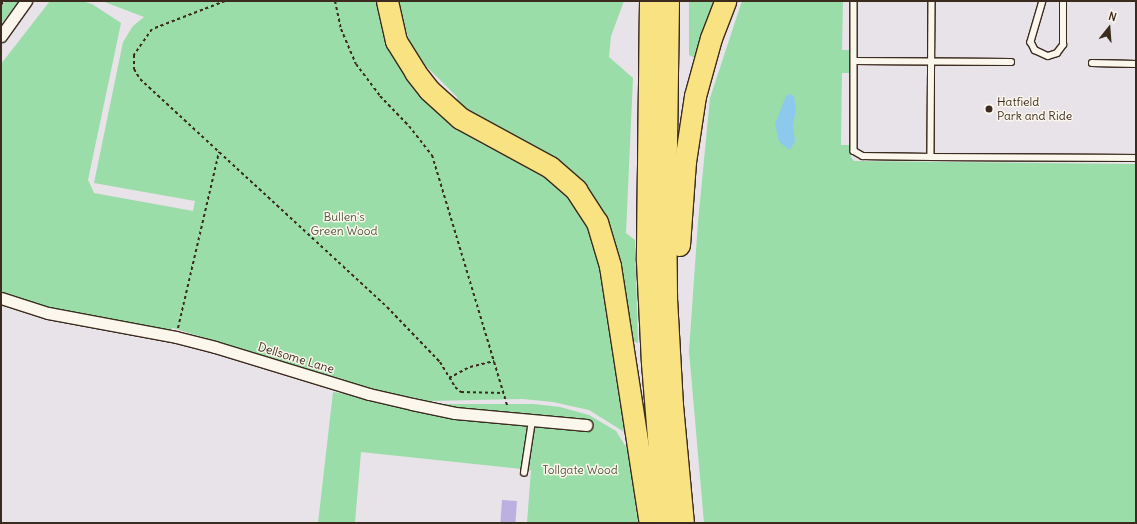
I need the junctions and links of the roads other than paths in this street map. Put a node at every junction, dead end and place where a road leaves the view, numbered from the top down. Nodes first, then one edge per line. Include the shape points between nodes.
1 (26, 1) edge
2 (387, 1) edge
3 (650, 1) edge
4 (668, 1) edge
5 (725, 1) edge
6 (854, 1) edge
7 (932, 1) edge
8 (1043, 1) edge
9 (1063, 1) edge
10 (1, 36) edge
11 (854, 61) junction
12 (932, 61) junction
13 (1011, 62) dead end
14 (1092, 63) dead end
15 (1136, 64) edge
16 (931, 157) junction
17 (1136, 158) edge
18 (1, 298) edge
19 (672, 405) junction
20 (532, 421) junction
21 (586, 426) dead end
22 (524, 473) dead end
23 (650, 523) edge
24 (666, 523) edge
25 (684, 523) edge

1 - 10 street
2 - 23 highway via 396,41 415,72 445,105 480,130 550,167 576,190 597,222 610,266
3 - 24 highway via 648,261 652,363
4 - 19 highway via 665,210
5 - 19 highway via 711,38 695,96 685,162 679,224 680,337
6 - 11 lane
7 - 12 lane
8 - 9 lane via 1031,42 1035,50 1048,56 1057,53 1063,45
11 - 12 lane
11 - 16 lane via 856,154
12 - 13 lane
12 - 16 lane
14 - 15 lane
16 - 17 lane
18 - 20 street, Dellsome Lane via 48,313 92,323 176,337 369,394 455,413
19 - 25 highway
20 - 21 street, Dellsome Lane
20 - 22 lane

